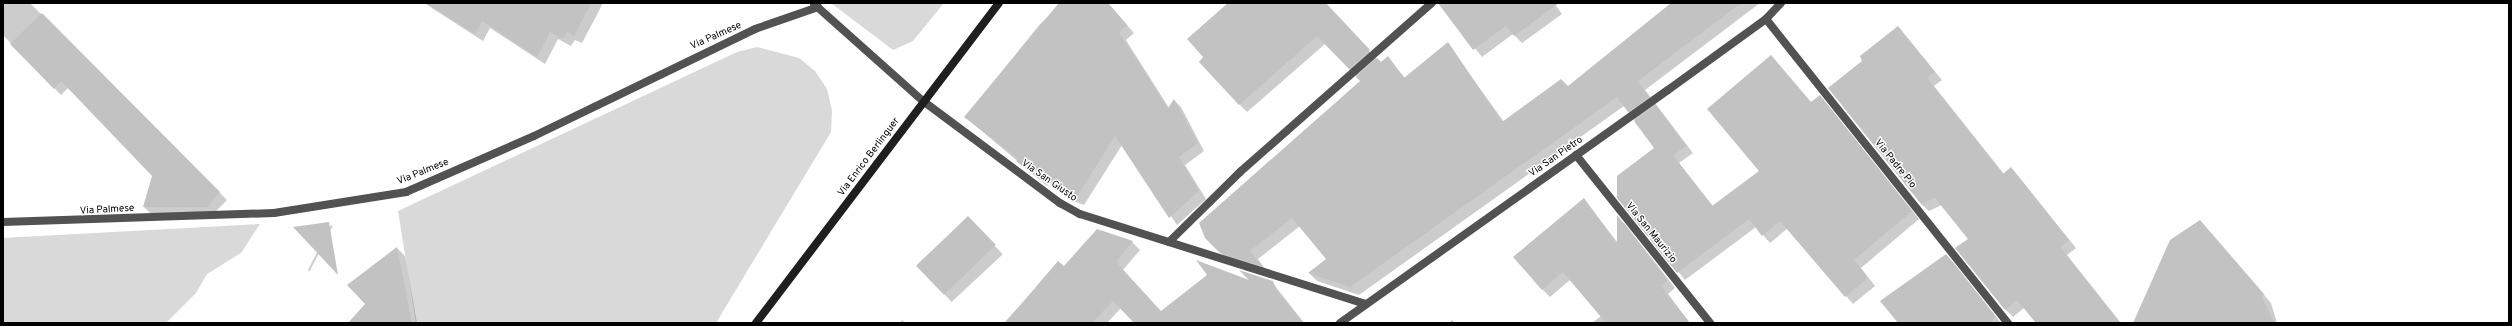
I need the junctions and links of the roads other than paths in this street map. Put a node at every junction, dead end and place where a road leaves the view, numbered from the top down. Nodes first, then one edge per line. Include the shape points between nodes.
1 (999, 3) edge
2 (1432, 3) edge
3 (1781, 3) edge
4 (816, 5) edge
5 (1766, 18) junction
6 (923, 101) junction
7 (1576, 155) junction
8 (3, 222) edge
9 (1169, 242) junction
10 (1365, 304) junction
11 (756, 323) edge
12 (1340, 323) edge
13 (1710, 323) edge
14 (2008, 323) edge

1 - 6 main road, Via Enrico Berlinguer
2 - 9 street via 1240,172
3 - 5 street, Via San Pietro
4 - 6 street, Via San Giusto
4 - 8 street, Via Palmese via 755,29 534,136 406,192 274,213
5 - 7 street, Via San Pietro
5 - 14 street, Via Padre Pio
6 - 9 street, Via San Giusto via 1060,203 1080,214
6 - 11 main road, Via Enrico Berlinguer
7 - 10 street, Via San Pietro
7 - 13 street, Via San Maurizio
9 - 10 street, Via San Giusto
10 - 12 street, Via San Pietro

